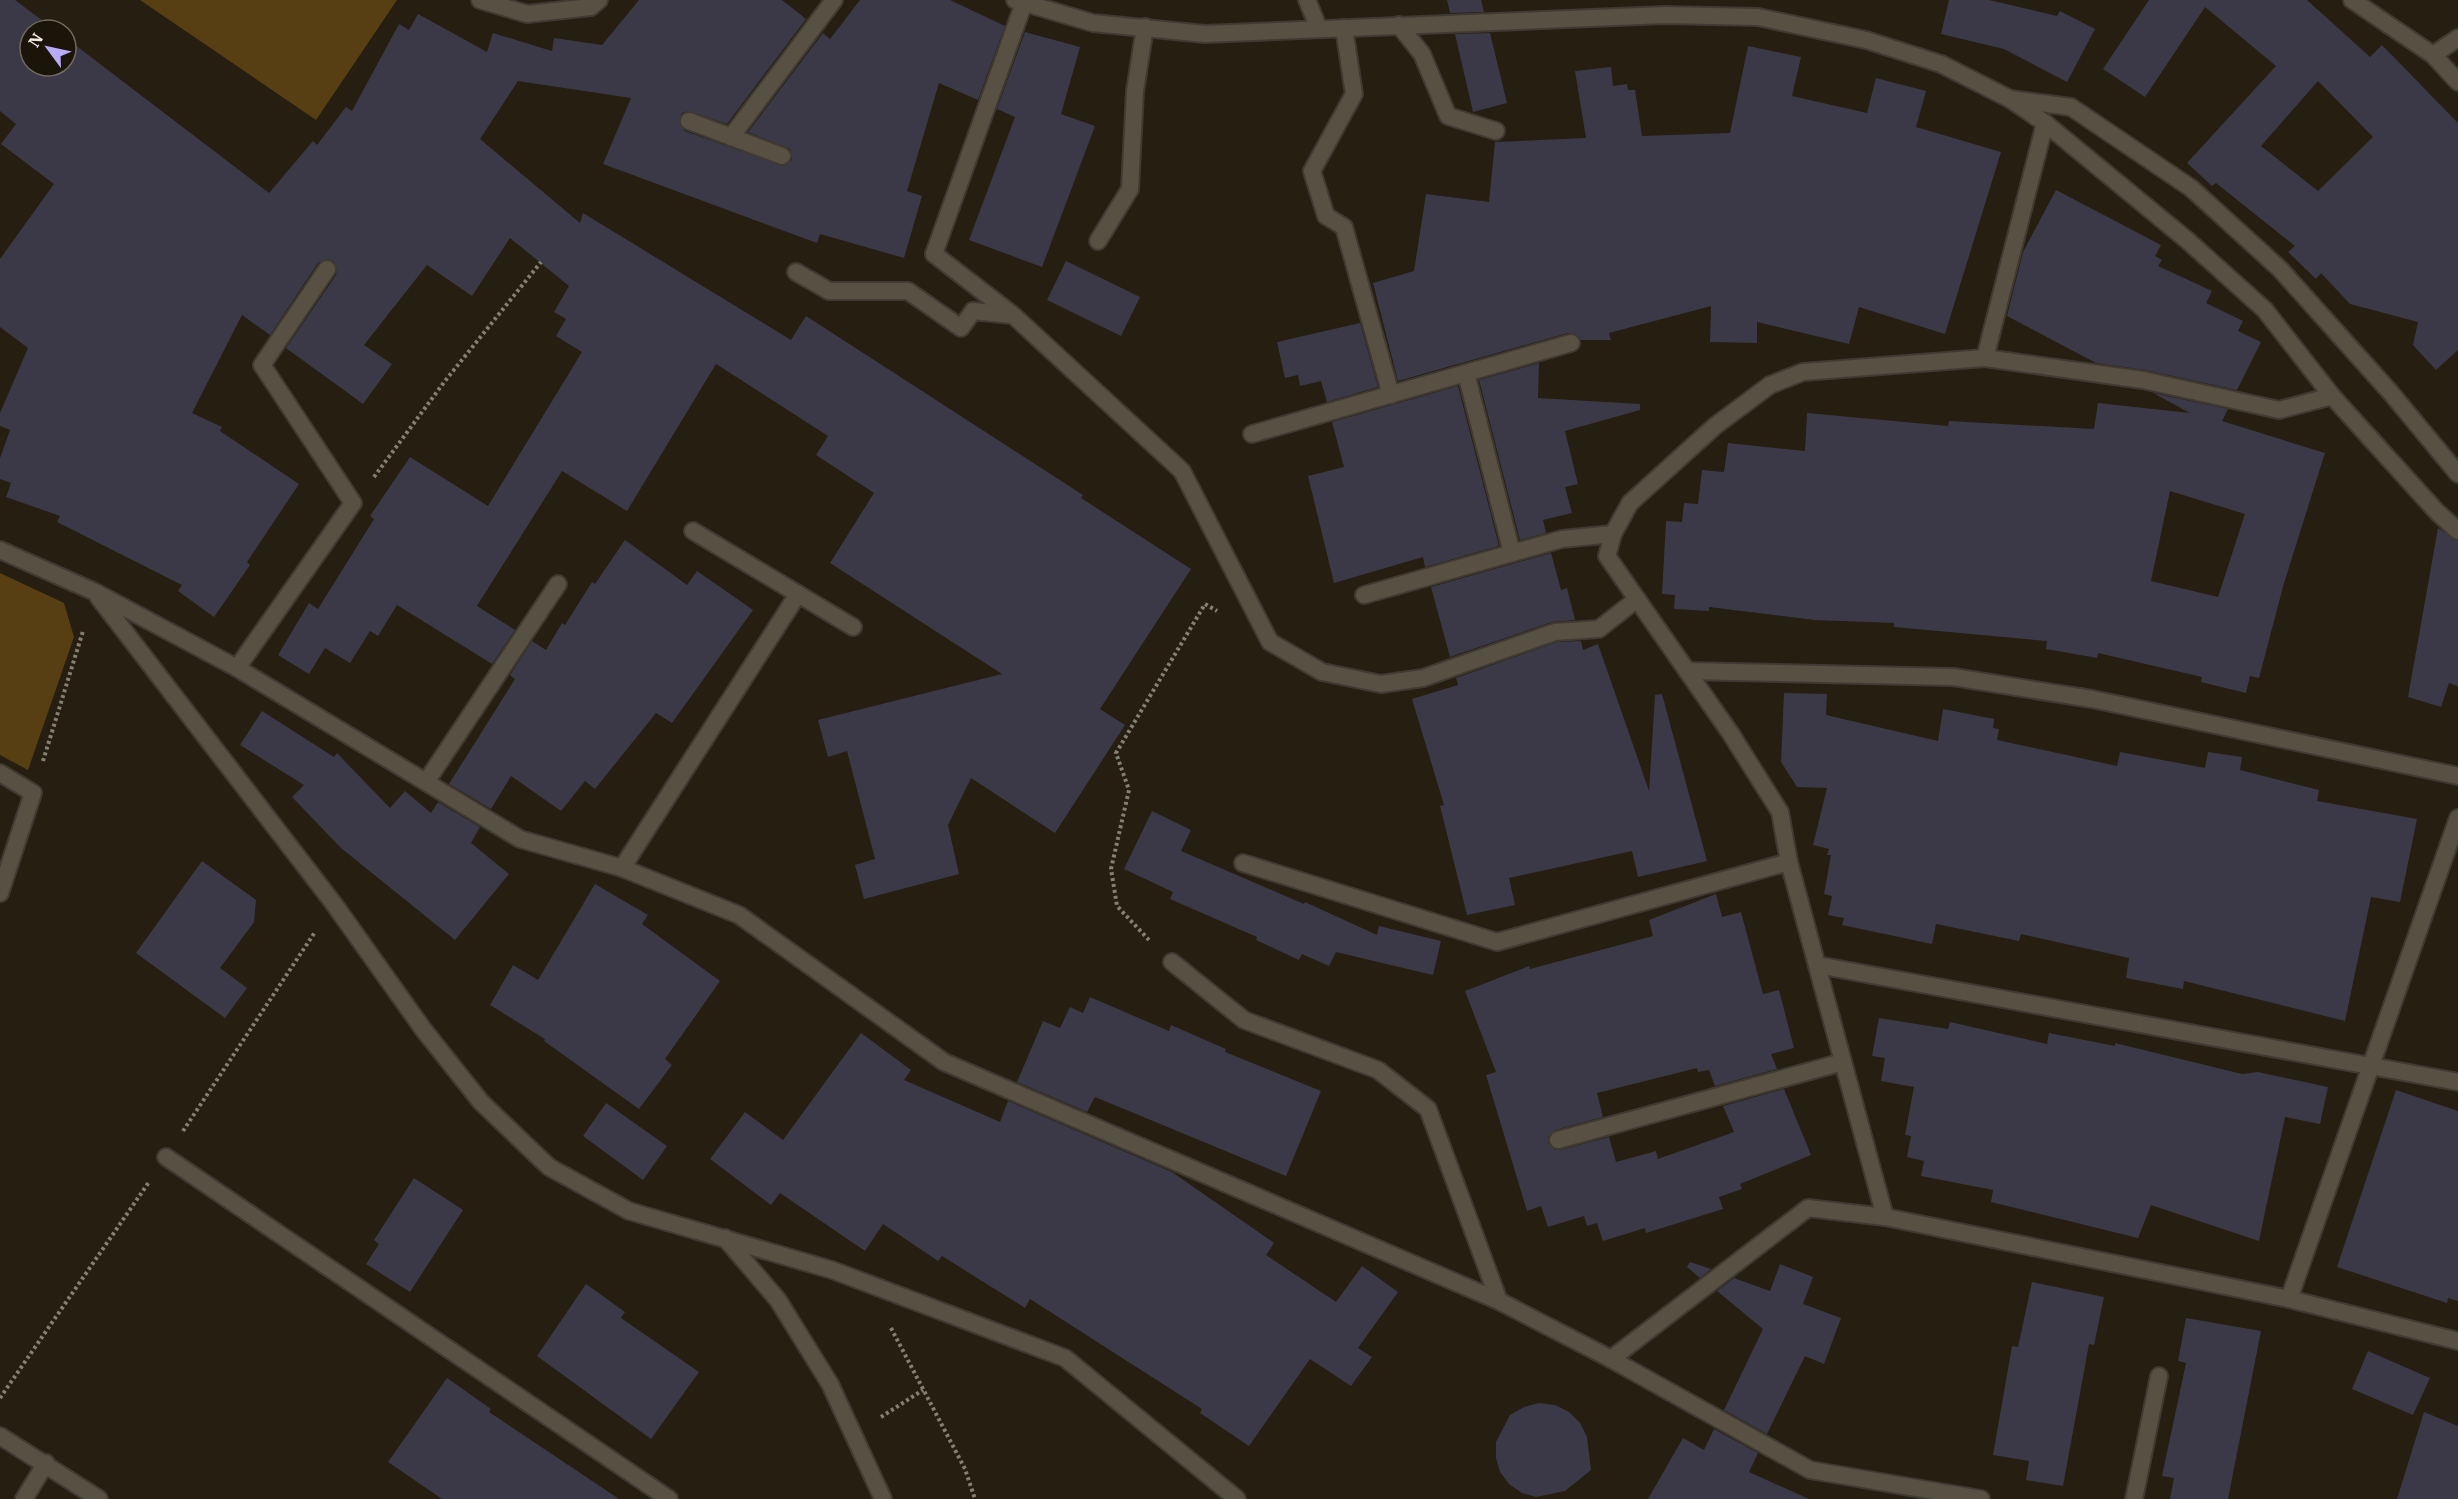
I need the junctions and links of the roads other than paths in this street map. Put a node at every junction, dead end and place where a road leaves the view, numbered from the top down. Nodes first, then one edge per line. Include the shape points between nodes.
1 (480, 0) edge
2 (599, 0) edge
3 (834, 0) edge
4 (1307, 0) edge
5 (2352, 0) edge
6 (1021, 1) edge
7 (1399, 25) junction
8 (1145, 27) junction
9 (1344, 28) junction
10 (1319, 29) junction
11 (2458, 38) edge
12 (2433, 55) junction
13 (2458, 82) edge
14 (2010, 99) junction
15 (689, 121) dead end
16 (2045, 123) junction
17 (1496, 131) dead end
18 (731, 137) junction
19 (782, 156) dead end
20 (1098, 240) dead end
21 (327, 269) dead end
22 (796, 272) dead end
23 (1013, 315) junction
24 (1571, 343) dead end
25 (1985, 358) junction
26 (1466, 373) junction
27 (1391, 395) junction
28 (2332, 396) junction
29 (1252, 434) dead end
30 (2458, 474) edge
31 (693, 531) dead end
32 (2458, 531) edge
33 (1613, 534) junction
34 (0, 550) edge
35 (1512, 553) junction
36 (558, 584) dead end
37 (95, 592) junction
38 (798, 594) junction
39 (1364, 595) dead end
40 (1637, 599) junction
41 (853, 627) dead end
42 (237, 668) junction
43 (1687, 671) junction
44 (0, 773) edge
45 (2458, 776) edge
46 (426, 782) junction
47 (2458, 818) edge
48 (1789, 862) junction
49 (1243, 863) dead end
50 (622, 868) junction
51 (0, 893) edge
52 (1172, 962) road end
53 (1817, 965) junction
54 (1843, 1062) junction
55 (2371, 1066) junction
56 (2458, 1082) edge
57 (1558, 1140) dead end
58 (166, 1156) dead end
59 (1886, 1217) junction
60 (725, 1237) junction
61 (2289, 1299) junction
62 (1499, 1300) junction
63 (2458, 1341) edge
64 (1611, 1359) junction
65 (2159, 1376) dead end
66 (0, 1436) edge
67 (46, 1463) junction
68 (24, 1499) edge
69 (99, 1499) edge
70 (669, 1499) edge
71 (883, 1499) edge
72 (1237, 1499) edge
73 (1981, 1499) edge
74 (2134, 1499) edge

1 - 2 street via 527,14 591,7
3 - 18 street
4 - 10 street
5 - 12 street
6 - 8 street via 1093,22
6 - 23 street via 934,254
7 - 9 street
7 - 14 street via 1665,15 1758,17 1866,40 1941,64
7 - 17 street via 1422,54 1448,116
8 - 10 street via 1204,34
8 - 20 street via 1135,91 1130,189
9 - 10 street
9 - 27 street via 1354,94 1312,171 1326,216 1344,227
11 - 12 street
12 - 13 street
14 - 16 street
14 - 30 street via 2071,107 2191,188 2280,268
15 - 18 street
16 - 25 street
16 - 28 street via 2265,310
18 - 19 street
21 - 42 street via 262,365 353,503
22 - 23 street via 829,291 908,291 961,328 973,311
23 - 40 street via 1182,471 1270,642 1322,672 1381,684 1423,678 1555,633 1599,629
24 - 26 street
25 - 28 street via 2143,380 2279,410
25 - 33 street via 1803,372 1770,385 1715,426 1630,503
26 - 27 street
26 - 35 street
27 - 29 street
28 - 32 street
31 - 38 street
33 - 35 street via 1562,539
33 - 40 street via 1607,556
34 - 37 street
35 - 39 street
36 - 46 street
37 - 42 street
37 - 60 street via 481,1102 549,1167 629,1211
38 - 41 street
38 - 50 street
40 - 43 street
42 - 46 street
43 - 45 street via 1953,677 2092,699
43 - 48 street via 1780,812
44 - 51 street via 33,793
46 - 50 street via 520,839
47 - 55 street
48 - 49 street via 1497,942
48 - 53 street
50 - 62 street via 739,915 944,1062
52 - 62 street via 1244,1020 1378,1070 1428,1109
53 - 54 street
53 - 55 street
54 - 57 street
54 - 59 street
55 - 56 street
55 - 61 street
58 - 70 street
59 - 61 street
59 - 64 street via 1808,1208
60 - 71 street via 778,1300 830,1384
60 - 72 street via 832,1270 1065,1358
61 - 63 street
62 - 64 street
64 - 73 street via 1810,1470
65 - 74 street
66 - 67 street
67 - 68 street
67 - 69 street

